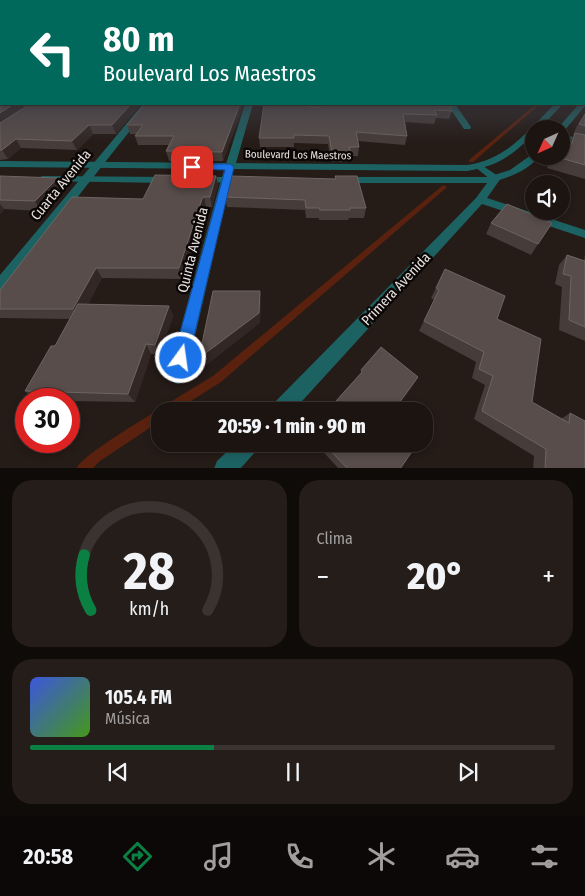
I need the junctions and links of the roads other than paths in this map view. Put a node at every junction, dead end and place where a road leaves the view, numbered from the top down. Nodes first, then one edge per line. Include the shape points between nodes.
1 (146, 105) edge
2 (249, 105) edge
3 (452, 105) edge
4 (558, 105) edge
5 (583, 106) edge
6 (543, 120) edge
7 (570, 120) edge
8 (467, 127) dead end
9 (525, 138) edge
10 (570, 139) edge
11 (585, 143) edge
12 (0, 164) edge
13 (526, 165) edge
14 (95, 166) junction
15 (230, 167) junction
16 (480, 167) junction
17 (496, 178) junction
18 (28, 179) edge
19 (84, 180) junction
20 (226, 180) junction
21 (256, 180) edge
22 (336, 180) edge
23 (480, 200) junction
24 (585, 234) edge
25 (0, 285) edge
26 (177, 376) dead end
27 (289, 402) edge
28 (241, 452) edge
29 (225, 468) edge

1 - 14 street, Cuarta Avenida
2 - 15 street, Quinta Avenida
3 - 8 street
4 - 6 street
5 - 7 street
9 - 16 street, Boulevard Los Maestros via 505,158
10 - 11 street
12 - 14 street, Boulevard Los Maestros
13 - 17 street, Boulevard Los Maestros via 510,175
14 - 15 street, Boulevard Los Maestros
14 - 19 street, Cuarta Avenida
15 - 16 street, Boulevard Los Maestros
15 - 20 street, Quinta Avenida
16 - 17 street
17 - 22 street, Boulevard Los Maestros via 476,181
17 - 23 street, Primera Avenida
18 - 19 street, Boulevard Los Maestros
19 - 20 street, Boulevard Los Maestros
19 - 25 street, Cuarta Avenida
20 - 21 street, Boulevard Los Maestros
20 - 26 street, Quinta Avenida
23 - 24 street
23 - 27 street, Primera Avenida
28 - 29 street

